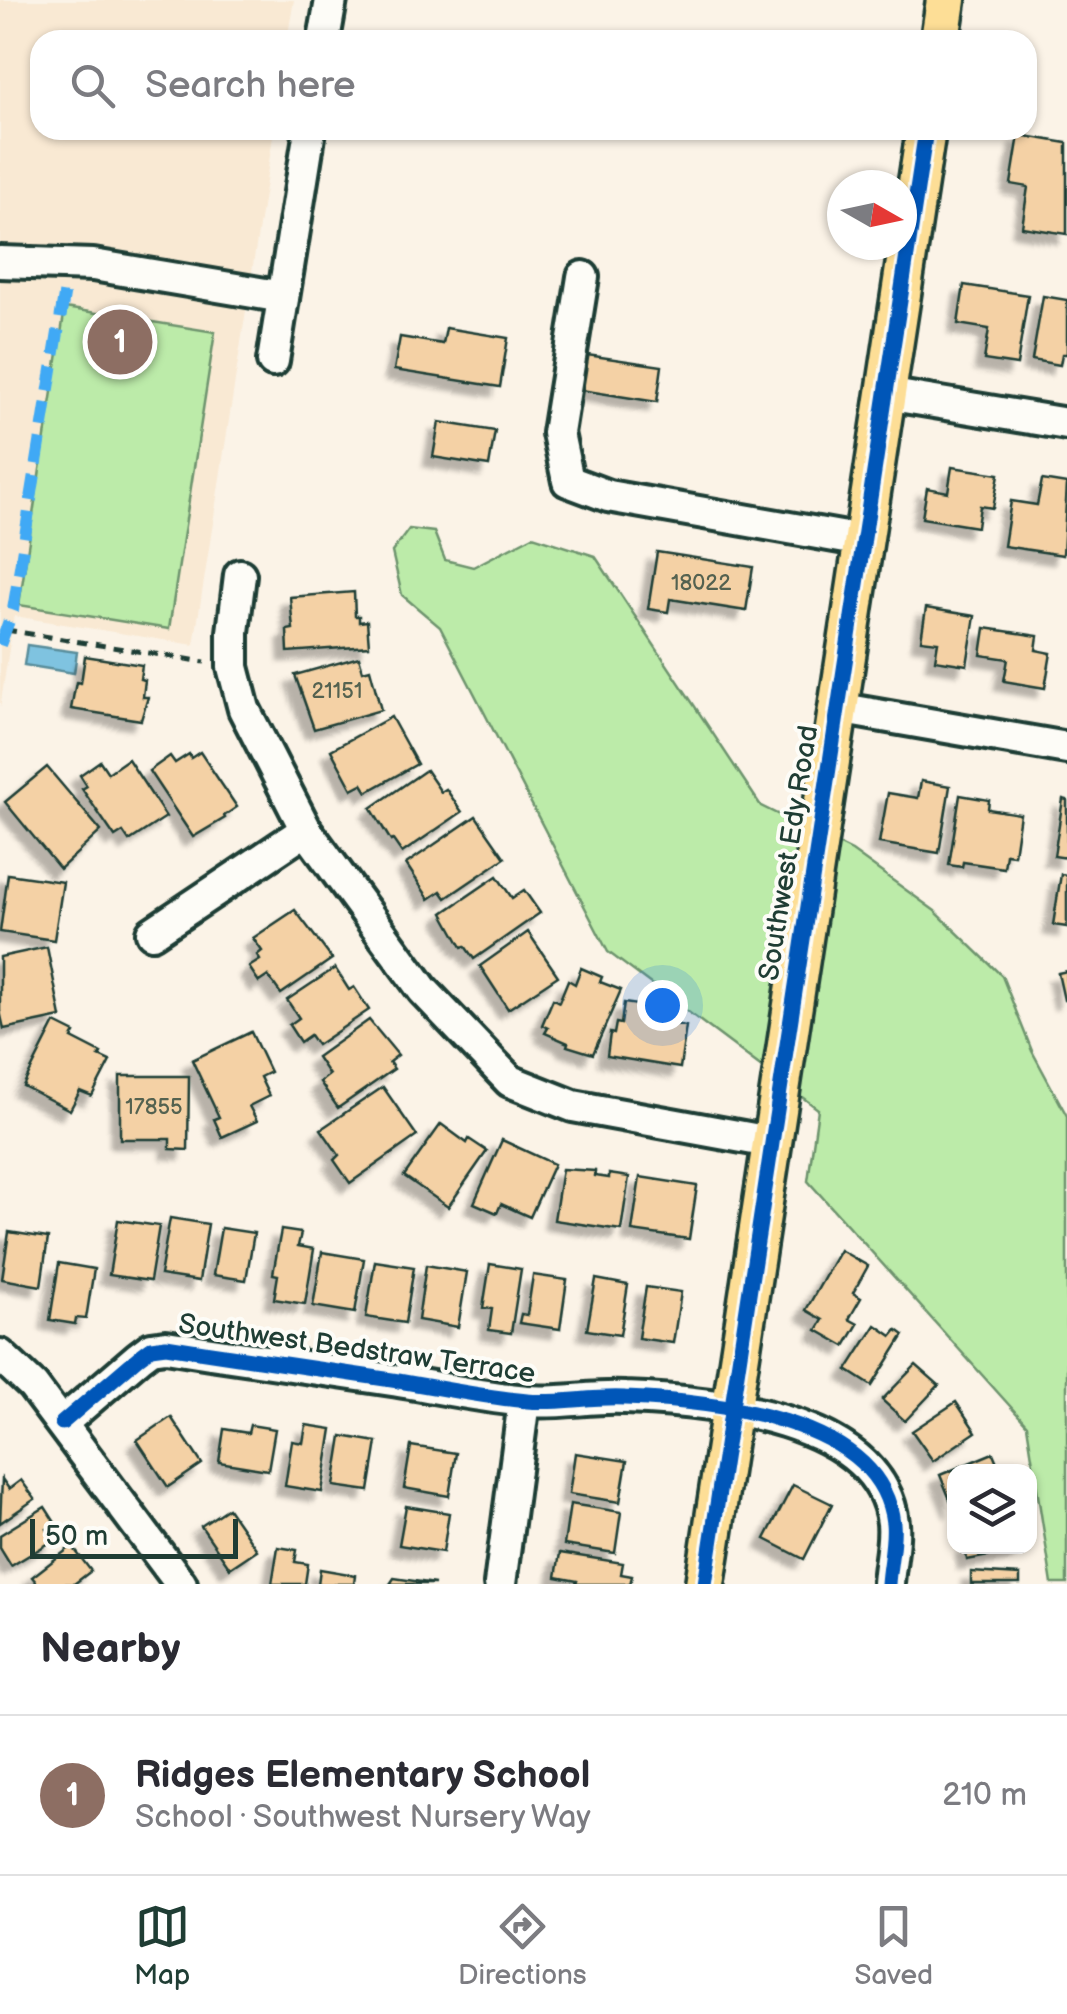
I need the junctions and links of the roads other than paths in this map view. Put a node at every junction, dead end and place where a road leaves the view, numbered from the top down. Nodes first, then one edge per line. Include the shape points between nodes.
1 (330, 0) edge
2 (946, 0) edge
3 (326, 30) edge
4 (942, 30) edge
5 (308, 140) edge
6 (924, 140) edge
7 (0, 262) edge
8 (583, 277) dead end
9 (284, 297) junction
10 (274, 360) dead end
11 (886, 394) junction
12 (1067, 424) edge
13 (863, 541) junction
14 (240, 575) dead end
15 (837, 708) junction
16 (1067, 748) edge
17 (306, 830) junction
18 (152, 934) dead end
19 (770, 1142) junction
20 (0, 1355) edge
21 (524, 1400) junction
22 (731, 1408) junction
23 (62, 1423) junction
24 (181, 1584) edge
25 (500, 1584) edge
26 (705, 1584) edge
27 (888, 1584) edge

1 - 3 street
2 - 4 main road
5 - 9 street
6 - 11 main road, Southwest Edy Road
7 - 9 street via 93,266
8 - 13 street via 558,433 568,481 608,496
9 - 10 street
11 - 12 street
11 - 13 main road, Southwest Edy Road
13 - 15 main road, Southwest Edy Road
14 - 17 street via 233,667 244,709
15 - 16 street
15 - 19 main road, Southwest Edy Road
17 - 18 street
17 - 19 street via 423,990 510,1080 573,1106
19 - 22 main road, Southwest Edy Road
20 - 23 street
21 - 22 street, Southwest Bedstraw Terrace via 625,1398
21 - 23 street, Southwest Bedstraw Terrace via 166,1346 138,1357
21 - 25 street
22 - 26 main road, Southwest Edy Road
22 - 27 street, Southwest Bedstraw Terrace via 769,1414 823,1437 876,1480 893,1524
23 - 24 street

